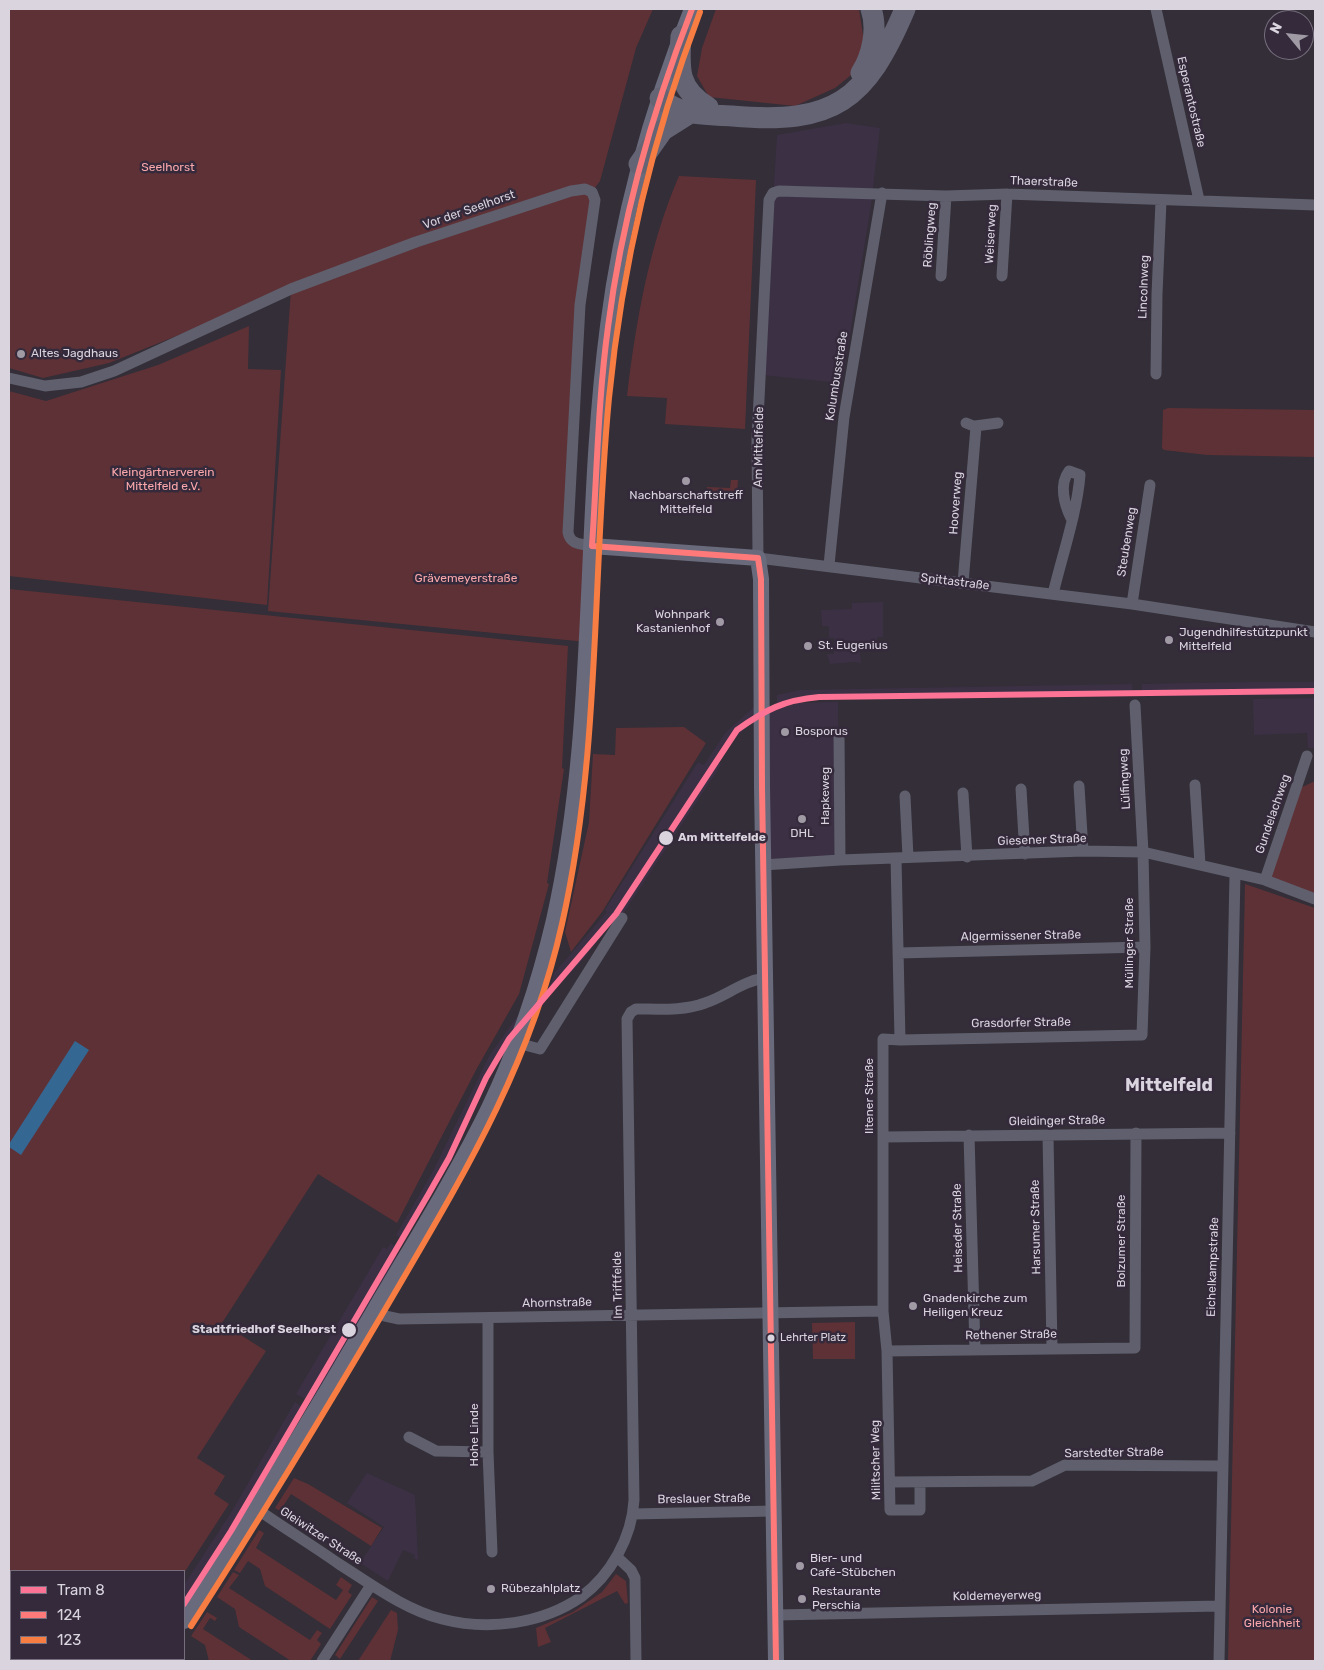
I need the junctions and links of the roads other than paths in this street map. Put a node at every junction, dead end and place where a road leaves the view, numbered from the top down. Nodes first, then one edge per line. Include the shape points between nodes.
1 (692, 9) edge
2 (871, 9) edge
3 (905, 9) edge
4 (1156, 9) edge
5 (682, 36) junction
6 (660, 98) junction
7 (699, 110) junction
8 (639, 164) junction
9 (773, 193) joint
10 (882, 193) junction
11 (1007, 194) junction
12 (946, 196) junction
13 (1199, 200) junction
14 (1161, 201) junction
15 (1315, 204) edge
16 (941, 276) dead end
17 (1002, 276) dead end
18 (1156, 374) dead end
19 (9, 378) edge
20 (998, 423) dead end
21 (1150, 485) dead end
22 (1071, 518) dead end
23 (592, 546) junction
24 (758, 558) junction
25 (829, 565) junction
26 (963, 583) junction
27 (1053, 594) junction
28 (1132, 604) junction
29 (1315, 632) edge
30 (1315, 639) edge
31 (1315, 643) edge
32 (1135, 705) dead end
33 (839, 732) dead end
34 (1307, 756) dead end
35 (1195, 784) dead end
36 (1079, 786) dead end
37 (1021, 790) dead end
38 (963, 793) dead end
39 (905, 796) dead end
40 (1083, 851) junction
41 (1144, 852) junction
42 (1025, 854) junction
43 (966, 857) junction
44 (902, 858) junction
45 (840, 860) junction
46 (1200, 864) junction
47 (763, 865) junction
48 (1235, 874) junction
49 (1264, 880) junction
50 (1315, 899) edge
51 (622, 918) dead end
52 (1144, 947) junction
53 (898, 953) junction
54 (765, 978) junction
55 (1142, 1035) joint
56 (900, 1040) junction
57 (516, 1043) junction
58 (1136, 1133) junction
59 (1230, 1133) junction
60 (1048, 1135) junction
61 (969, 1136) junction
62 (884, 1137) junction
63 (375, 1310) junction
64 (883, 1312) junction
65 (772, 1314) junction
66 (632, 1316) junction
67 (488, 1318) junction
68 (1052, 1348) junction
69 (1135, 1348) joint
70 (975, 1350) junction
71 (887, 1351) junction
72 (409, 1437) dead end
73 (488, 1452) junction
74 (1221, 1466) junction
75 (890, 1482) junction
76 (920, 1482) junction
77 (257, 1509) junction
78 (774, 1511) junction
79 (633, 1514) junction
80 (492, 1552) dead end
81 (617, 1556) junction
82 (371, 1585) junction
83 (1219, 1606) junction
84 (776, 1615) junction
85 (185, 1619) edge
86 (322, 1661) edge
87 (636, 1661) edge
88 (776, 1661) edge
89 (1218, 1661) edge

1 - 5 main road
2 - 7 highway via 874,28 868,62 853,84 834,98 811,108 782,113
3 - 7 highway via 874,72 858,89 830,107 782,118
4 - 13 street, Esperantostraße
5 - 6 main road
5 - 7 highway via 681,67 685,87
6 - 7 highway via 676,98
6 - 8 main road
7 - 8 highway via 663,130
8 - 23 main road via 618,258 607,328
9 - 10 street, Thaerstraße
9 - 24 street, Am Mittelfelde via 769,200 757,439
10 - 12 street, Thaerstraße
10 - 25 street, Kolumbusstraße via 844,417
11 - 12 street, Thaerstraße
11 - 14 street, Thaerstraße
11 - 17 street, Weiserweg
12 - 16 street, Röblingweg
13 - 14 street, Thaerstraße
13 - 15 street, Thaerstraße
14 - 18 street, Lincolnweg
19 - 23 street, Vor der Seelhorst via 45,386 81,382 114,371 291,289 558,194 592,192 595,200 580,305 568,532 573,543
20 - 26 street, Hooverweg via 970,424
21 - 28 street, Steubenweg
22 - 27 street
23 - 24 main road, Spittastraße
23 - 57 main road via 582,722 566,857 553,923
24 - 25 street, Spittastraße
24 - 47 main road, Am Mittelfelde via 761,579
25 - 26 street, Spittastraße
26 - 27 street, Spittastraße
27 - 28 street, Spittastraße
28 - 29 street, Spittastraße
30 - 31 street
32 - 41 street, Lülfingweg
33 - 45 street, Hapkeweg
34 - 49 street, Gundelachweg
35 - 46 street
36 - 40 street
37 - 42 street
38 - 43 street
39 - 44 street
40 - 41 street, Giesener Straße
40 - 42 street, Giesener Straße
41 - 46 street, Giesener Straße
41 - 52 street, Müllinger Straße
42 - 43 street, Giesener Straße
43 - 44 street, Giesener Straße
44 - 45 street, Giesener Straße
44 - 53 street
45 - 47 street, Giesener Straße
46 - 48 street, Giesener Straße
47 - 54 main road, Am Mittelfelde
48 - 49 street, Giesener Straße
48 - 59 street, Eichelkampstraße
49 - 50 street, Giesener Straße
51 - 57 street via 540,1049
52 - 53 street, Algermissener Straße
52 - 55 street, Müllinger Straße
53 - 56 street
54 - 65 main road, Am Mittelfelde
54 - 66 street, Im Triftfelde via 754,979 706,1003 689,1008 636,1010 627,1019
55 - 56 street, Grasdorfer Straße
56 - 62 street, Iltener Straße via 883,1039
57 - 63 main road via 488,1110
58 - 59 street, Gleidinger Straße
58 - 60 street, Gleidinger Straße
58 - 69 street, Bolzumer Straße
59 - 74 street, Eichelkampstraße
60 - 61 street, Gleidinger Straße
60 - 68 street, Harsumer Straße
61 - 62 street, Gleidinger Straße
61 - 70 street, Heiseder Straße
62 - 64 street, Iltener Straße
63 - 67 street, Ahornstraße via 400,1319
63 - 77 main road
64 - 65 street
64 - 71 street, Iltener Straße
65 - 66 street, Ahornstraße
65 - 78 main road, Am Mittelfelde
66 - 67 street, Ahornstraße
66 - 79 street, Im Triftfelde
67 - 73 street, Hohe Linde
68 - 69 street, Rethener Straße
68 - 70 street, Rethener Straße
70 - 71 street, Rethener Straße
71 - 75 street, Militscher Weg
72 - 73 street via 436,1452
73 - 80 street, Hohe Linde
74 - 76 street, Sarstedter Straße via 1064,1465 1032,1481
74 - 83 street, Eichelkampstraße
75 - 76 street, Sarstedter Straße
75 - 76 street, Militscher Weg via 890,1510 920,1510
77 - 82 street, Gleiwitzer Straße
77 - 85 main road
78 - 79 street, Breslauer Straße
78 - 84 main road, Am Mittelfelde
79 - 81 street, Im Triftfelde
81 - 82 street via 590,1590 569,1605 550,1614 515,1622 462,1623 442,1619 421,1612
81 - 87 street via 635,1578
82 - 86 street
83 - 84 street, Koldemeyerweg
83 - 89 street, Eichelkampstraße
84 - 88 main road, Am Mittelfelde

